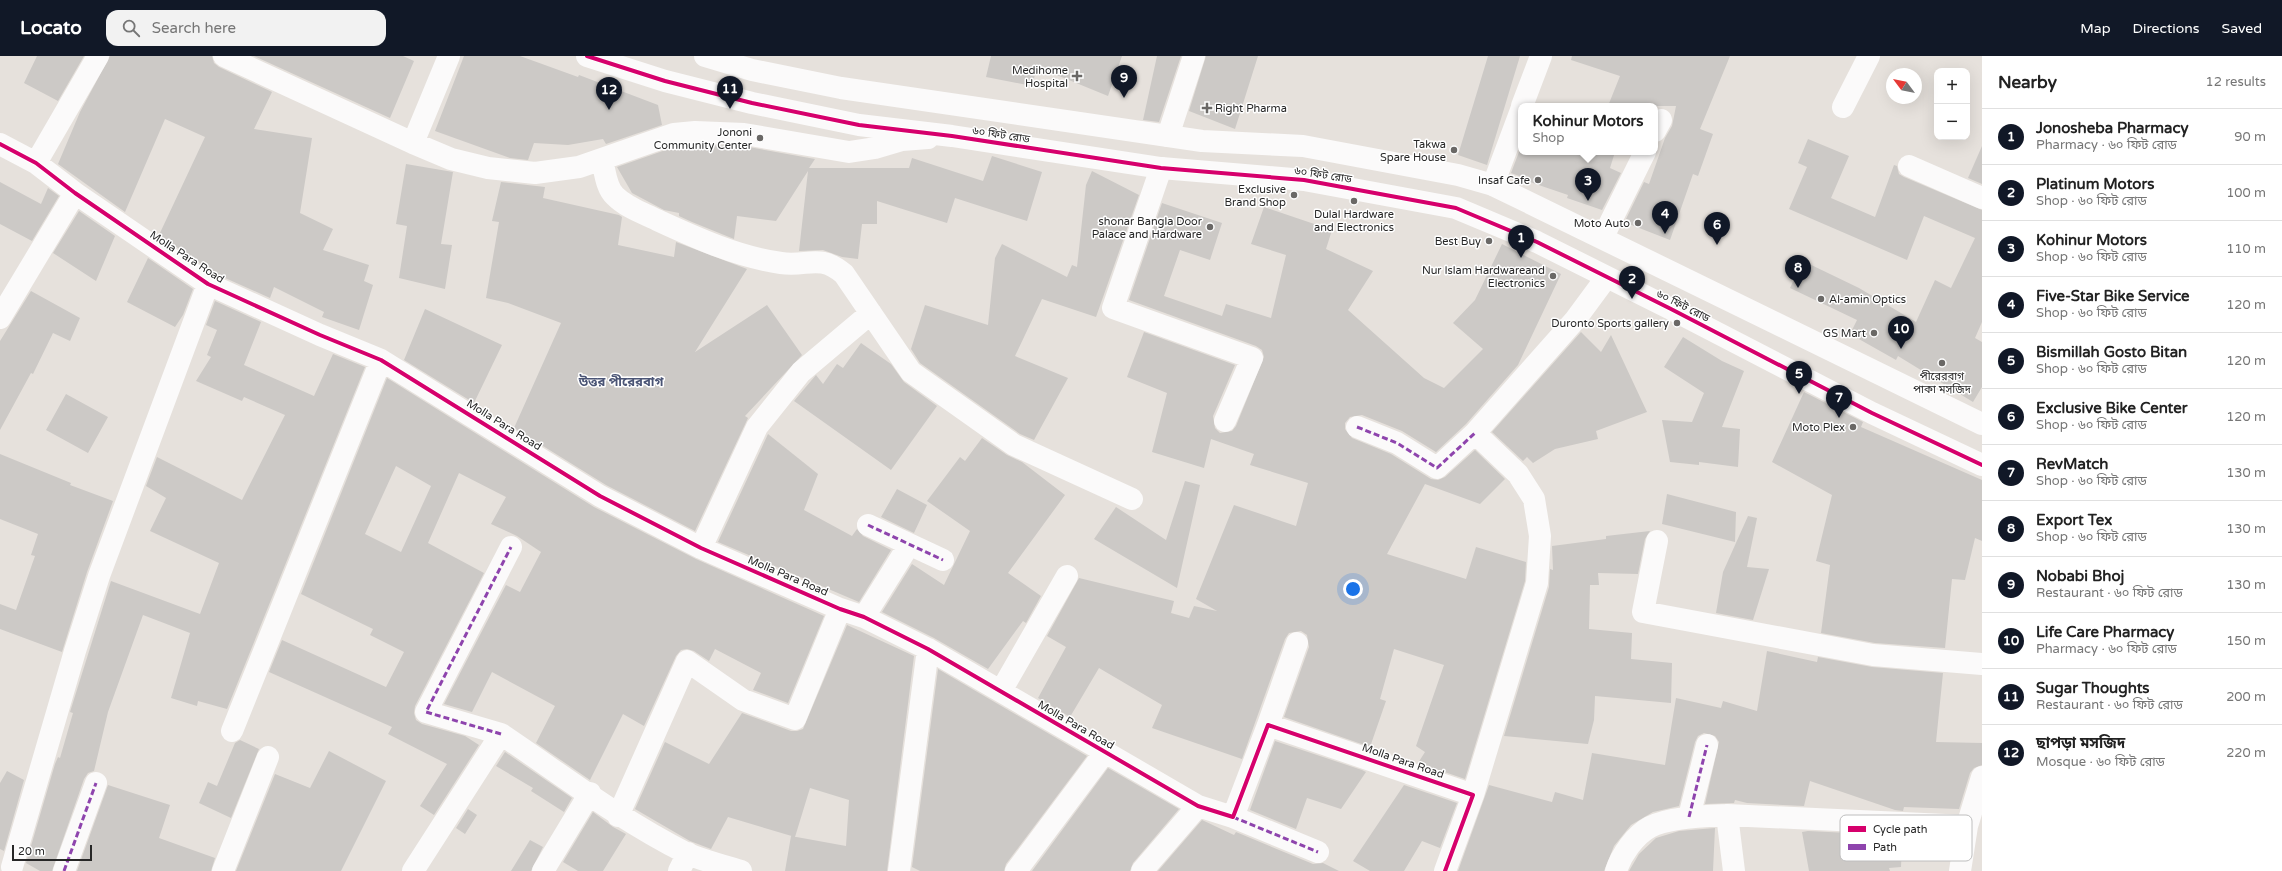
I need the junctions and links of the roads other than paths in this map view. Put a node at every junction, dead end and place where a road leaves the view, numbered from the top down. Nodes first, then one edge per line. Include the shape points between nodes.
1 (98, 56) edge
2 (224, 56) edge
3 (449, 56) edge
4 (587, 56) edge
5 (705, 56) edge
6 (1194, 56) edge
7 (1541, 56) edge
8 (1869, 56) edge
9 (1523, 103) edge
10 (1843, 107) dead end
11 (1518, 118) edge
12 (952, 136) junction
13 (1168, 136) junction
14 (413, 143) junction
15 (0, 144) edge
16 (1644, 155) edge
17 (602, 160) junction
18 (36, 163) junction
19 (1909, 166) dead end
20 (1161, 168) junction
21 (1493, 185) junction
22 (75, 193) junction
23 (1982, 198) edge
24 (1603, 237) junction
25 (1606, 278) junction
26 (1684, 279) junction
27 (208, 284) junction
28 (1671, 309) junction
29 (871, 313) junction
30 (0, 318) edge
31 (381, 360) junction
32 (1225, 421) dead end
33 (1982, 424) edge
34 (1357, 428) dead end
35 (1474, 433) junction
36 (1982, 466) edge
37 (1132, 499) dead end
38 (868, 525) dead end
39 (1657, 541) dead end
40 (909, 545) junction
41 (512, 547) dead end
42 (701, 548) junction
43 (942, 560) dead end
44 (1067, 576) dead end
45 (840, 609) junction
46 (864, 617) junction
47 (1297, 643) dead end
48 (928, 649) junction
49 (1982, 664) edge
50 (1001, 691) junction
51 (1268, 725) junction
52 (232, 731) dead end
53 (501, 734) junction
54 (1707, 745) dead end
55 (1105, 752) junction
56 (268, 757) dead end
57 (1982, 777) edge
58 (96, 783) dead end
59 (590, 793) junction
60 (1473, 795) junction
61 (1198, 806) junction
62 (1970, 815) edge
63 (618, 816) junction
64 (1727, 816) junction
65 (1233, 817) junction
66 (1689, 817) junction
67 (1840, 821) edge
68 (1318, 852) dead end
69 (1962, 861) edge
70 (683, 862) edge
71 (11, 866) edge
72 (64, 871) edge
73 (223, 871) edge
74 (413, 871) edge
75 (543, 871) edge
76 (741, 871) edge
77 (899, 871) edge
78 (1016, 871) edge
79 (1142, 871) edge
80 (1445, 871) edge
81 (1616, 871) edge
82 (1734, 871) edge
83 (1960, 871) edge

1 - 18 street
2 - 14 street
3 - 14 street
4 - 12 street, ৬০ ফিট রোড via 665,81 752,103 859,125
5 - 13 street, ৬০ ফিট রোড via 752,70 841,88
6 - 13 street
7 - 9 street
8 - 10 street
11 - 21 street
12 - 17 street via 902,140 850,152 744,134 695,132 674,134
12 - 20 street, ৬০ ফিট রোড
13 - 20 street
13 - 21 street, ৬০ ফিট রোড via 1303,146 1458,175
14 - 17 street via 451,159 488,168 535,173 579,167
15 - 18 street, Molla Para Road
16 - 24 street
17 - 29 street via 606,180 614,196 629,207 709,244 781,263 823,262 835,266 844,274
18 - 22 street, Molla Para Road
19 - 23 street
20 - 25 street, ৬০ ফিট রোড via 1304,180 1456,208 1537,242
20 - 32 street via 1113,308 1252,358
21 - 24 street, ৬০ ফিট রোড
22 - 27 street, Molla Para Road
22 - 30 street
24 - 26 street, ৬০ ফিট রোড
25 - 28 street, ৬০ ফিট রোড
25 - 35 street via 1575,320
26 - 28 street
26 - 33 street, ৬০ ফিট রোড
27 - 31 street, Molla Para Road
27 - 71 street via 99,576
28 - 36 street, ৬০ ফিট রোড via 1872,414
29 - 37 street via 911,372 1014,446
29 - 42 street via 801,372 757,427
31 - 42 street, Molla Para Road via 600,496
31 - 52 street
34 - 35 street via 1397,443 1437,468
35 - 60 street via 1522,480 1534,499 1540,536 1537,583
38 - 40 street
39 - 49 street via 1643,612 1873,655
40 - 43 street
40 - 46 street
41 - 53 street via 426,712
42 - 45 street, Molla Para Road
44 - 50 street
45 - 46 street, Molla Para Road
45 - 63 street via 795,719 743,700 688,661
46 - 48 street, Molla Para Road
47 - 51 street
48 - 50 street, Molla Para Road
48 - 77 street
50 - 55 street, Molla Para Road
51 - 60 street, Molla Para Road
51 - 65 street
53 - 59 street
53 - 74 street
54 - 66 street
55 - 61 street, Molla Para Road
55 - 78 street
56 - 73 street
57 - 62 street
58 - 72 street
59 - 63 street
59 - 75 street
60 - 80 street
61 - 65 street, Molla Para Road
61 - 79 street
63 - 70 street
64 - 66 street
64 - 67 street
64 - 82 street
65 - 68 street, Molla Para Road
66 - 81 street via 1650,827 1632,842
69 - 83 street
70 - 76 street

